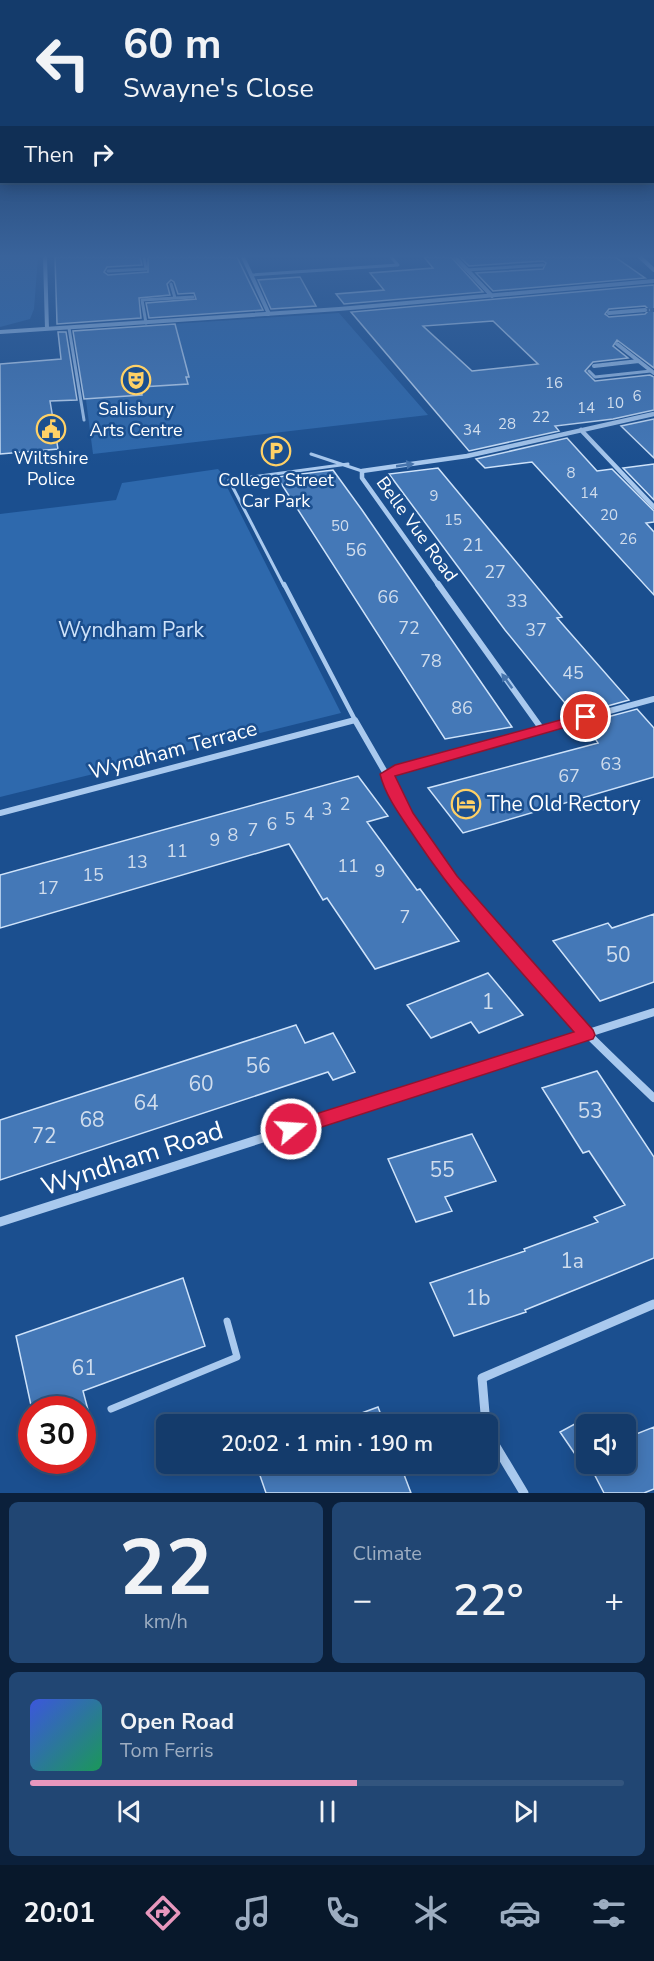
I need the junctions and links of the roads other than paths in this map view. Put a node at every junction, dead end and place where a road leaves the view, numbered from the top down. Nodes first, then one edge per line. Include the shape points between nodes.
1 (89, 327) edge
2 (69, 328) junction
3 (47, 329) joint
4 (0, 332) edge
5 (617, 344) dead end
6 (639, 361) junction
7 (594, 366) dead end
8 (652, 370) edge
9 (588, 371) dead end
10 (654, 414) edge
11 (84, 420) dead end
12 (581, 430) junction
13 (310, 454) dead end
14 (348, 464) junction
15 (362, 471) junction
16 (654, 507) edge
17 (654, 699) edge
18 (355, 720) junction
19 (541, 728) junction
20 (387, 774) junction
21 (0, 813) edge
22 (654, 1012) edge
23 (586, 1035) junction
24 (654, 1098) edge
25 (0, 1222) edge
26 (654, 1304) edge
27 (227, 1321) dead end
28 (111, 1409) dead end
29 (485, 1414) edge
30 (498, 1450) edge
31 (524, 1493) edge

1 - 2 street
2 - 3 street
2 - 11 lane
3 - 4 street
5 - 6 street
6 - 7 street
6 - 8 street
8 - 9 lane via 595,377
10 - 12 street, Belle Vue Road
15 -> 12 street, Belle Vue Road via 459,457
12 - 16 street
13 - 14 lane
14 - 15 lane
14 - 18 lane via 229,480
19 -> 15 street, Belle Vue Road via 362,478
17 - 19 street
18 - 20 street
18 - 21 street, Wyndham Terrace
19 - 20 street
20 - 23 street via 407,814 451,879
22 - 23 street, Wyndham Road
23 - 24 street
23 - 25 street, Wyndham Road
26 - 29 street via 482,1378
27 - 28 lane via 237,1357
30 - 31 street

